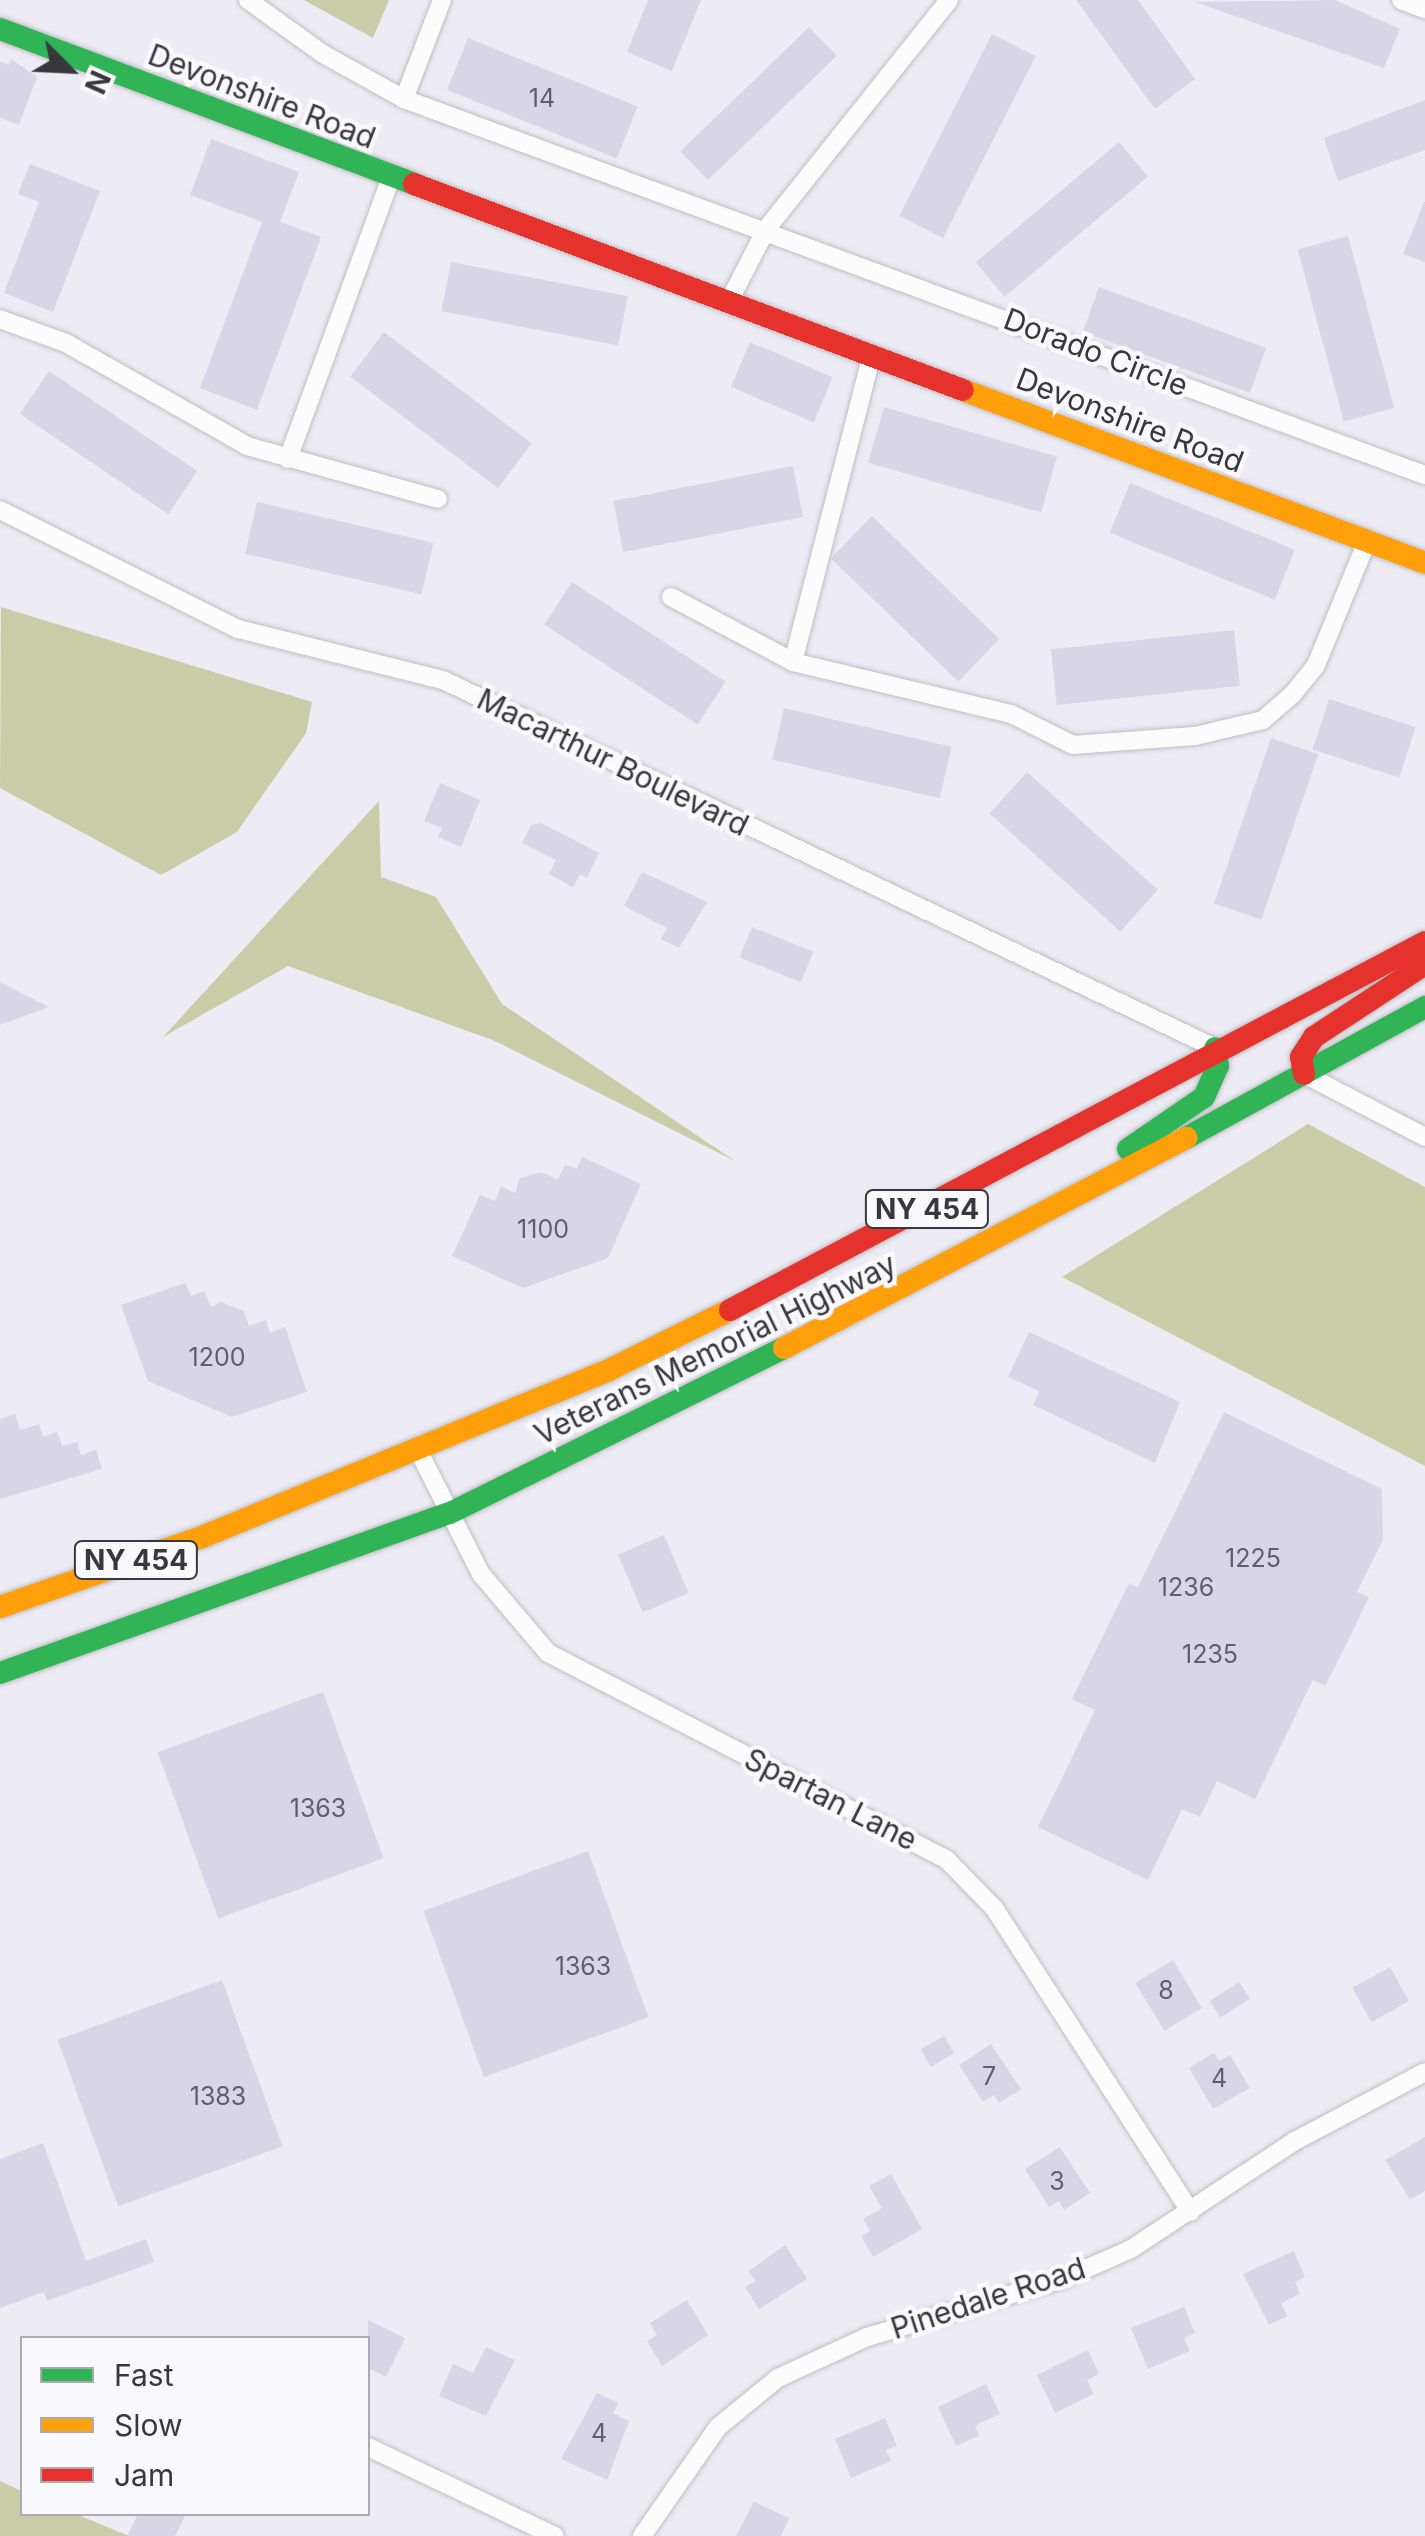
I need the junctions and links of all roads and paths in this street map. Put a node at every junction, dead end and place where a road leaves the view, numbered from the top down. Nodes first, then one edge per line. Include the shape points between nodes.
1 (248, 0) edge
2 (442, 0) edge
3 (948, 0) edge
4 (1401, 0) edge
5 (1425, 9) edge
6 (0, 28) edge
7 (404, 99) junction
8 (391, 177) junction
9 (767, 228) junction
10 (729, 302) junction
11 (0, 319) edge
12 (872, 354) junction
13 (288, 460) junction
14 (1425, 475) edge
15 (438, 499) dead end
16 (0, 510) edge
17 (1367, 541) junction
18 (1425, 563) edge
19 (671, 597) dead end
20 (792, 662) junction
21 (1425, 942) edge
22 (1425, 964) edge
23 (1425, 1007) edge
24 (1215, 1048) junction
25 (1304, 1074) junction
26 (1425, 1136) edge
27 (980, 1251) junction
28 (418, 1450) junction
29 (450, 1513) junction
30 (0, 1606) edge
31 (0, 1673) edge
32 (1425, 2072) edge
33 (1191, 2212) junction
34 (370, 2448) edge
35 (555, 2536) edge
36 (642, 2536) edge

1 - 7 street, Dorado Circle via 323,54
2 - 7 street
3 - 9 street
4 - 5 street
6 - 8 main road, Devonshire Road
7 - 9 street, Dorado Circle
8 - 10 main road, Devonshire Road
8 - 13 street, Devonshire Road
9 - 10 street
9 - 14 street, Dorado Circle
10 - 12 main road, Devonshire Road
11 - 13 street via 66,343 247,446
12 - 17 main road, Devonshire Road
12 - 20 street
13 - 15 street
16 - 24 street, Macarthur Boulevard via 238,629 443,680
17 - 18 main road, Devonshire Road
17 - 20 street via 1316,665 1292,695 1263,720 1195,736 1073,745 1011,714
19 - 20 street
21 - 24 main road, Veterans Memorial Highway / NY 454
22 - 25 main road via 1314,1038 1301,1058
23 - 25 main road, Veterans Memorial Highway / NY 454
24 - 27 main road via 1218,1066 1204,1096
24 - 28 main road, Veterans Memorial Highway / NY 454 via 880,1235 607,1372
25 - 26 street
25 - 27 main road, Veterans Memorial Highway / NY 454
27 - 29 main road, Veterans Memorial Highway / NY 454
28 - 29 street, Spartan Lane
28 - 30 main road, Veterans Memorial Highway / NY 454 via 202,1537
29 - 31 main road, Veterans Memorial Highway / NY 454
29 - 33 street, Spartan Lane via 481,1574 548,1653 946,1859 994,1908
32 - 33 street, Pinedale Road via 1293,2142
33 - 36 street, Pinedale Road via 1062,2279 929,2315 778,2378 718,2426
34 - 35 street

